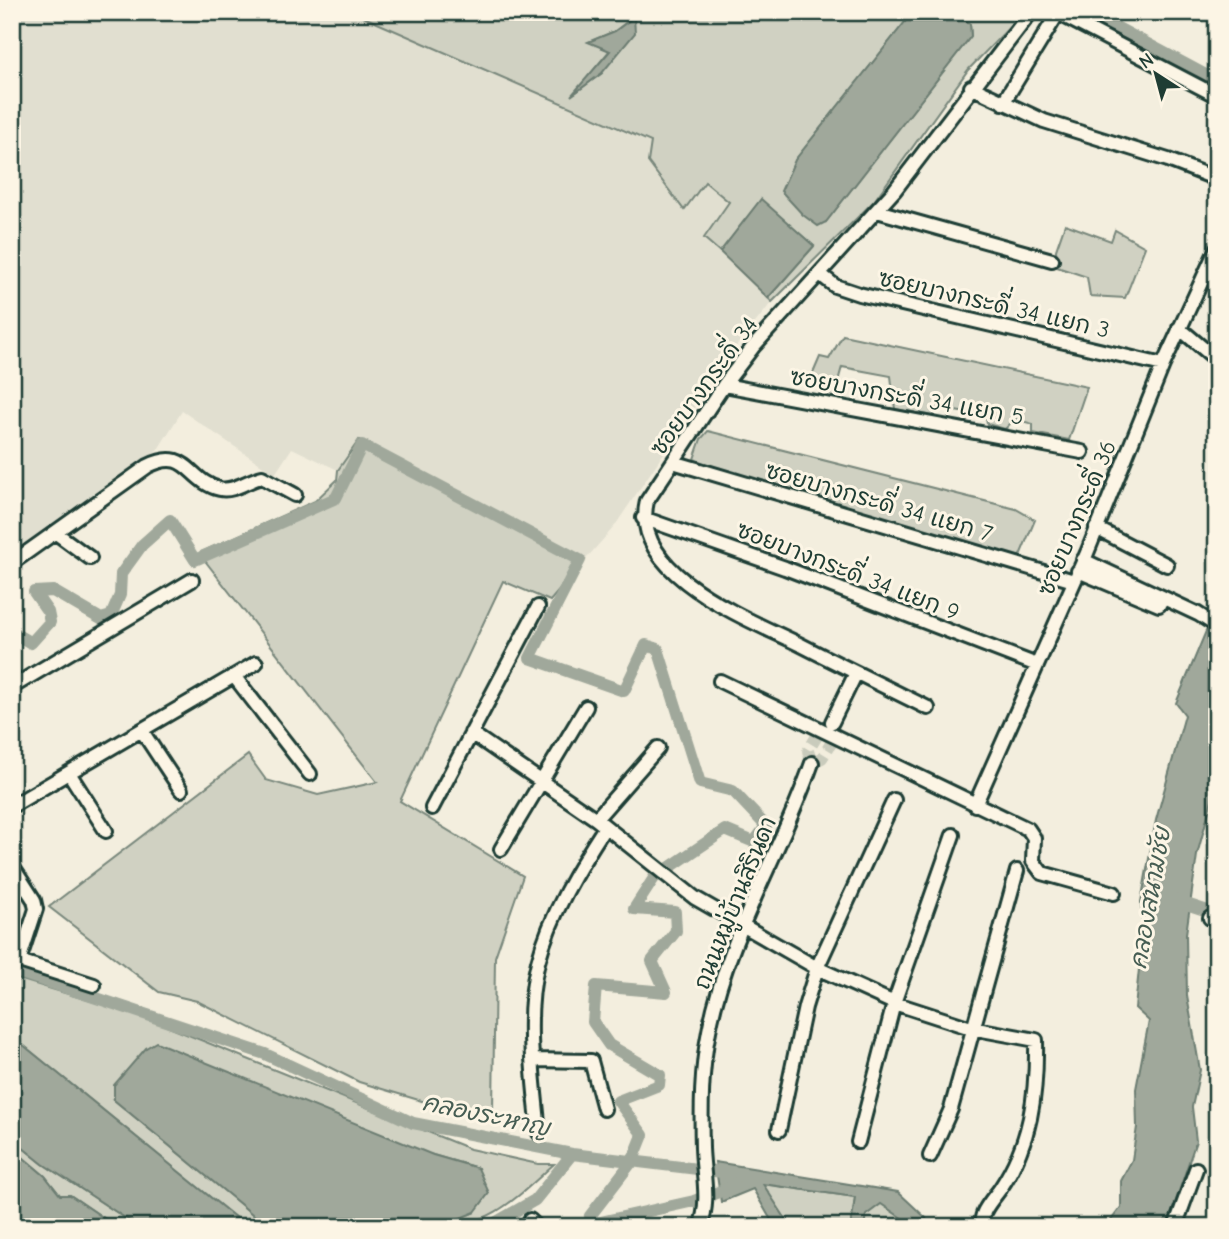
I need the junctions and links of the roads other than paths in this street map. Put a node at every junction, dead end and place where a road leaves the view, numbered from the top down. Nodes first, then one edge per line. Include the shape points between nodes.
1 (1031, 12) edge
2 (1057, 13) edge
3 (971, 87) junction
4 (1217, 96) edge
5 (1003, 103) junction
6 (1217, 179) edge
7 (877, 211) junction
8 (1217, 248) edge
9 (1052, 260) dead end
10 (820, 274) junction
11 (1179, 328) junction
12 (1217, 360) edge
13 (1163, 365) junction
14 (724, 385) junction
15 (1082, 452) dead end
16 (673, 462) junction
17 (295, 495) dead end
18 (643, 518) junction
19 (1096, 528) junction
20 (56, 533) junction
21 (90, 558) dead end
22 (12, 563) edge
23 (1167, 565) dead end
24 (1079, 570) junction
25 (191, 580) dead end
26 (1159, 605) dead end
27 (538, 607) dead end
28 (1212, 623) edge
29 (256, 663) dead end
30 (1037, 665) junction
31 (856, 673) junction
32 (234, 676) junction
33 (720, 681) dead end
34 (12, 687) edge
35 (586, 708) dead end
36 (928, 708) dead end
37 (832, 722) tunnel mouth
38 (142, 731) junction
39 (471, 733) junction
40 (658, 748) dead end
41 (812, 763) dead end
42 (69, 773) junction
43 (310, 774) dead end
44 (541, 780) junction
45 (181, 790) dead end
46 (894, 800) dead end
47 (975, 805) junction
48 (12, 806) edge
49 (432, 808) dead end
50 (601, 823) junction
51 (106, 831) dead end
52 (953, 835) dead end
53 (501, 849) dead end
54 (12, 866) edge
55 (1017, 871) dead end
56 (1114, 893) dead end
57 (744, 924) junction
58 (15, 960) edge
59 (817, 968) junction
60 (94, 985) dead end
61 (894, 1003) junction
62 (971, 1028) junction
63 (532, 1060) junction
64 (604, 1109) dead end
65 (779, 1130) dead end
66 (539, 1133) dead end
67 (858, 1142) dead end
68 (930, 1156) dead end
69 (1196, 1169) dead end
70 (700, 1227) edge
71 (983, 1227) edge
72 (1175, 1227) edge

1 - 3 street, ซอยบางกระดี่ 34
2 - 4 street
2 - 5 street
3 - 5 street
3 - 7 street, ซอยบางกระดี่ 34
5 - 6 street
7 - 9 street
7 - 10 street, ซอยบางกระดี่ 34
8 - 11 street, ซอยบางกระดี่ 36
10 - 13 street, ซอยบางกระดี่ 34 แยก 3 via 835,286 859,294
10 - 14 street, ซอยบางกระดี่ 34
11 - 12 street
11 - 13 street, ซอยบางกระดี่ 36
13 - 19 street, ซอยบางกระดี่ 36
14 - 15 street, ซอยบางกระดี่ 34 แยก 5
14 - 16 street, ซอยบางกระดี่ 34
16 - 18 street, ซอยบางกระดี่ 34 via 647,501
16 - 24 street, ซอยบางกระดี่ 34 แยก 7
17 - 20 street via 262,477 220,489 177,459 164,458
18 - 30 street, ซอยบางกระดี่ 34 แยก 9
18 - 31 street via 646,533 664,561 700,593
19 - 23 street
19 - 24 street, ซอยบางกระดี่ 36
20 - 21 street
20 - 22 street
24 - 26 street
24 - 28 street
24 - 30 street, ซอยบางกระดี่ 36
25 - 34 street
27 - 39 street
29 - 32 street
30 - 47 street, ซอยบางกระดี่ 36
31 - 36 street
31 - 37 street
32 - 38 street
32 - 43 street
33 - 47 street
35 - 44 street
38 - 42 street
38 - 45 street
39 - 44 street
39 - 49 street
40 - 50 street
41 - 57 street, ถนนหมู่บ้านสิรินดา
42 - 48 street
42 - 51 street
44 - 50 street
44 - 53 street
46 - 59 street
47 - 56 street via 1032,833 1032,861 1042,873
50 - 57 street via 669,880
50 - 63 street via 539,960 533,990
52 - 61 street
54 - 58 street via 36,909
55 - 62 street
57 - 59 street
57 - 70 street, ถนนหมู่บ้านสิรินดา via 709,1032 701,1113 706,1210
58 - 60 street
59 - 61 street
59 - 65 street
61 - 62 street
61 - 67 street
62 - 68 street via 951,1109
62 - 71 street via 1036,1040 1037,1087 1027,1136 1014,1168 983,1215
63 - 64 street via 591,1061
63 - 66 street
69 - 72 street

